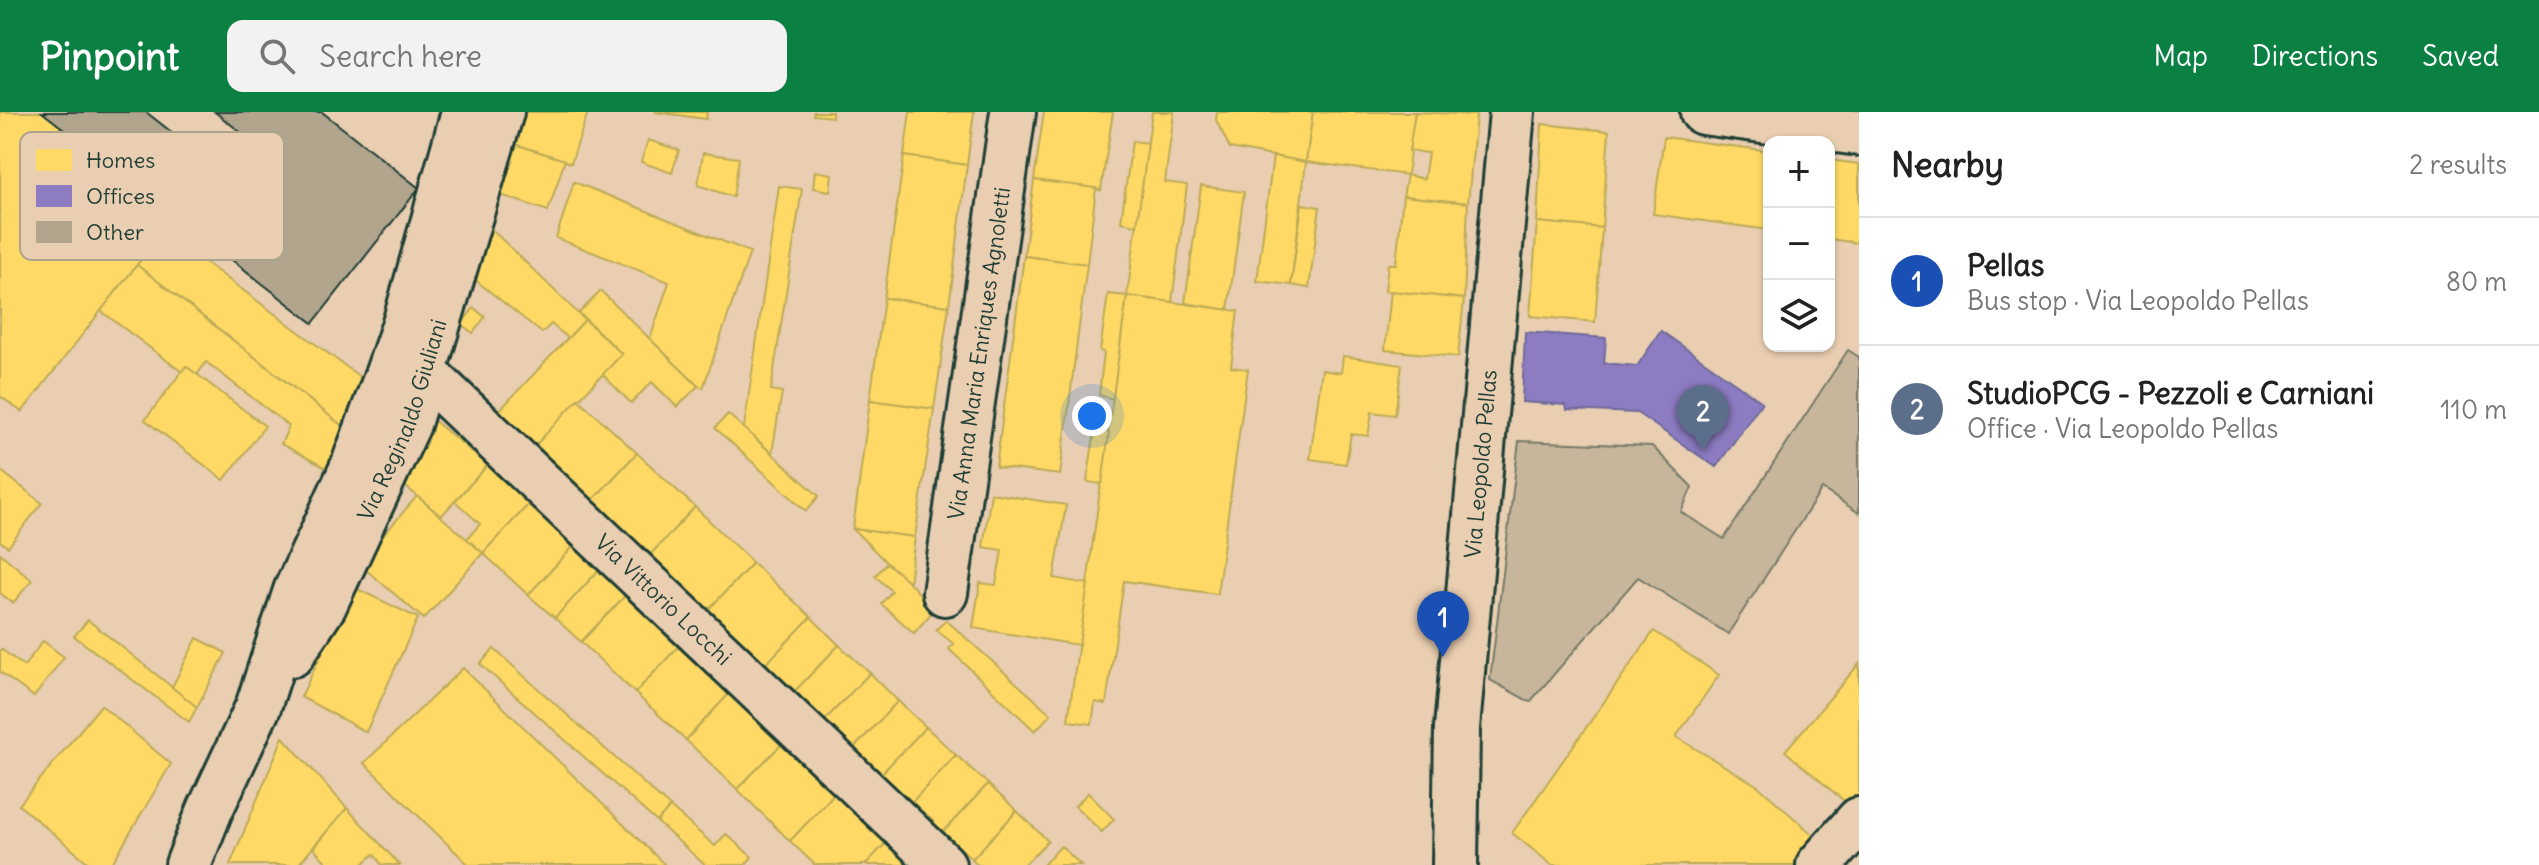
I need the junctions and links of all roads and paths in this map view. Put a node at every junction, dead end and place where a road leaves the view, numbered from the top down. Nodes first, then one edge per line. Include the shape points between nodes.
1 (464, 112) edge
2 (501, 112) edge
3 (1013, 112) edge
4 (1512, 112) edge
5 (1703, 112) edge
6 (1859, 133) edge
7 (406, 321) junction
8 (425, 373) junction
9 (945, 593) dead end
10 (258, 707) junction
11 (1859, 820) edge
12 (1455, 850) edge
13 (188, 865) edge
14 (943, 865) edge
15 (1484, 865) edge
16 (1819, 865) edge

1 - 7 street, Via Reginaldo Giuliani
2 - 8 street, Via Reginaldo Giuliani
3 - 9 street, Via Anna Maria Enriques Agnoletti
4 - 12 street, Via Leopoldo Pellas via 1457,728
5 - 6 street
7 - 8 street, Via Vittorio Locchi
7 - 10 street, Via Reginaldo Giuliani via 353,467 296,591
8 - 10 street, Via Reginaldo Giuliani via 408,424 324,605
8 - 14 street, Via Vittorio Locchi
10 - 13 street, Via Reginaldo Giuliani
11 - 16 street
12 - 15 street

